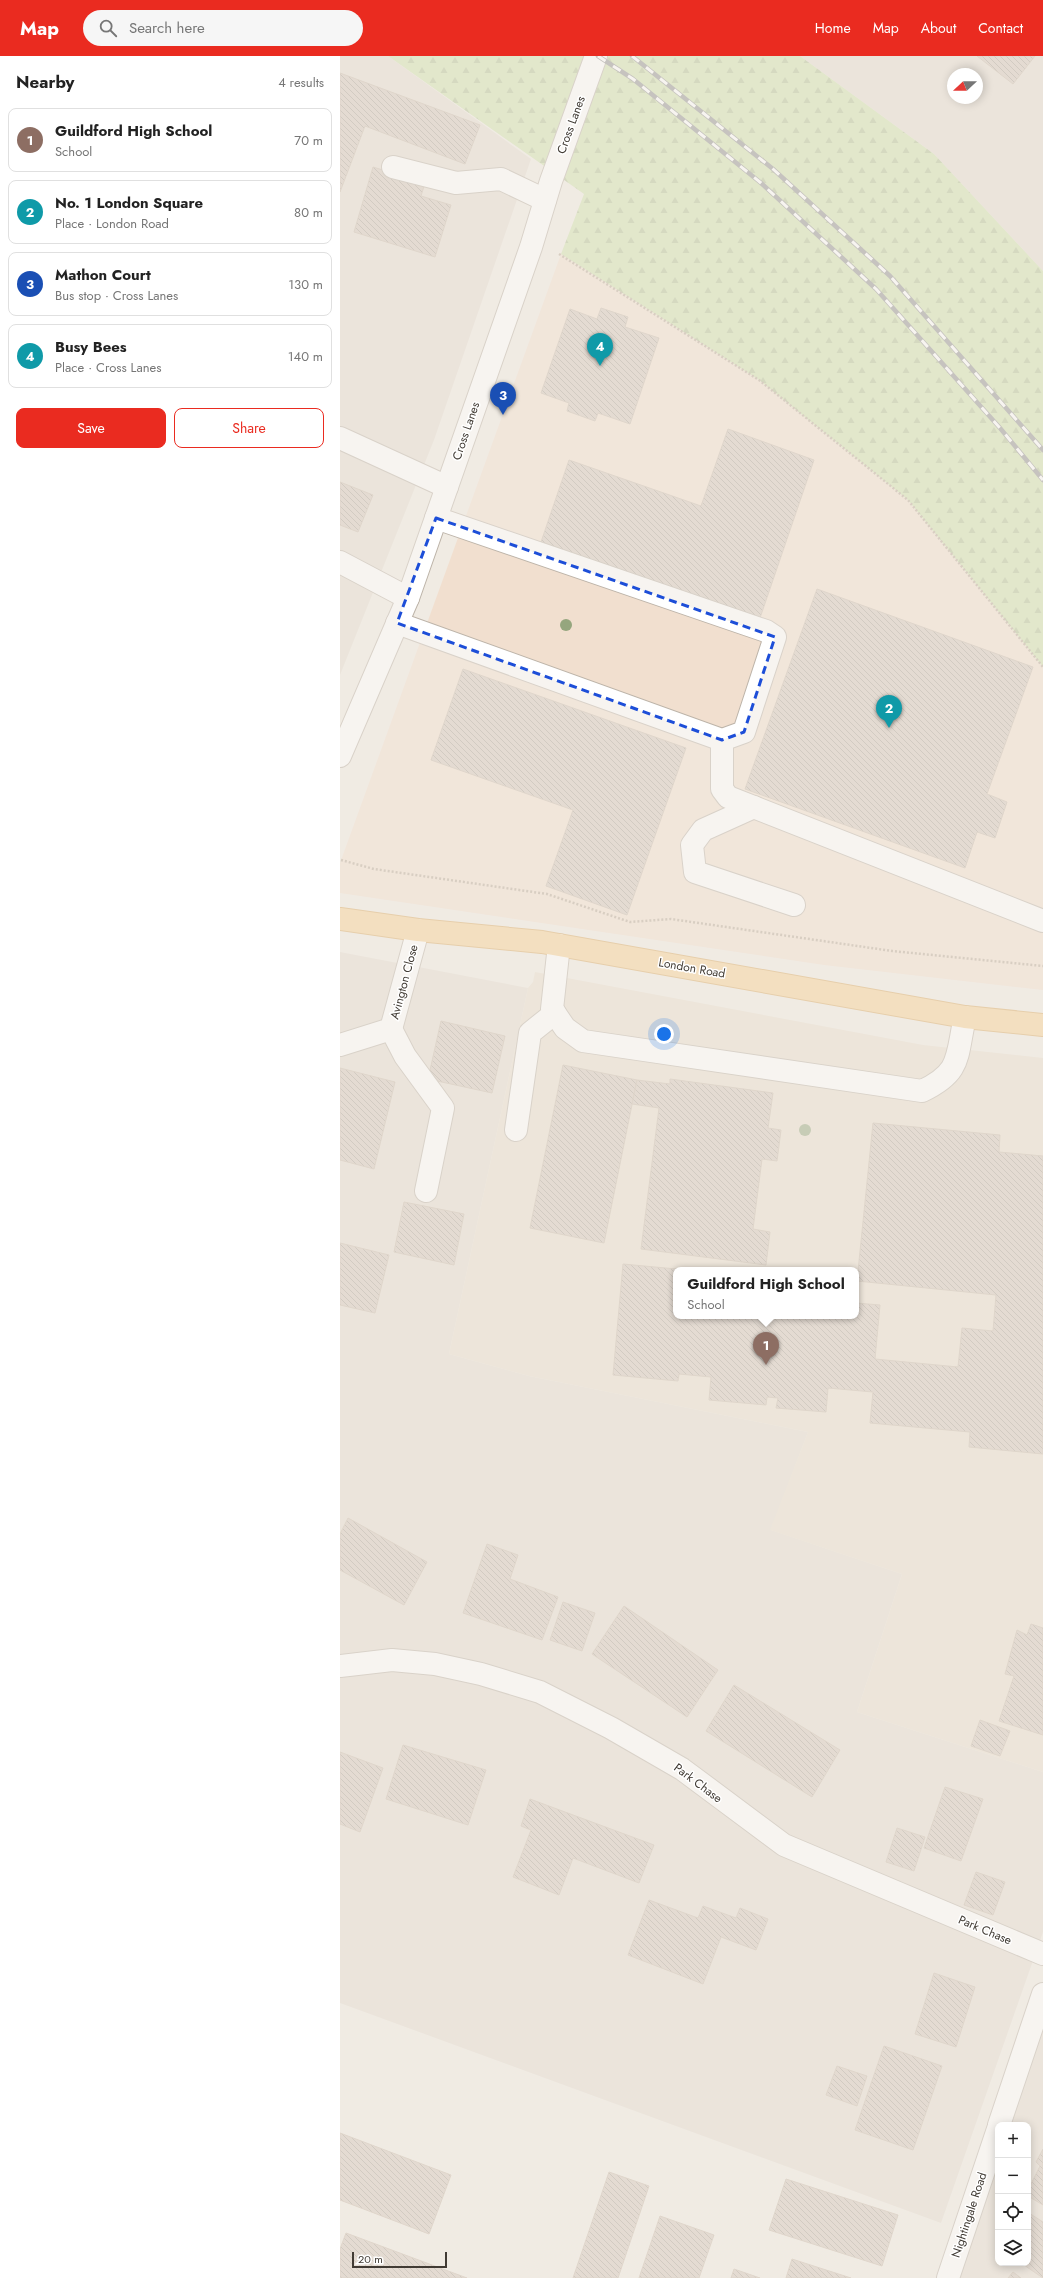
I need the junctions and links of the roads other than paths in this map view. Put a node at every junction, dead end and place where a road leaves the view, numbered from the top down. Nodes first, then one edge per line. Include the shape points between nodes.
1 (596, 56) edge
2 (393, 167) dead end
3 (548, 191) junction
4 (340, 438) edge
5 (446, 487) junction
6 (436, 518) junction
7 (340, 562) edge
8 (408, 598) junction
9 (397, 623) junction
10 (722, 740) junction
11 (340, 756) edge
12 (754, 807) junction
13 (794, 905) dead end
14 (340, 919) edge
15 (1043, 921) edge
16 (418, 930) junction
17 (559, 945) junction
18 (554, 1013) junction
19 (965, 1017) junction
20 (1043, 1026) edge
21 (391, 1029) junction
22 (340, 1045) edge
23 (516, 1130) dead end
24 (426, 1191) dead end
25 (340, 1666) edge
26 (1043, 1954) edge
27 (1043, 1994) edge
28 (1000, 2122) edge
29 (995, 2138) edge
30 (948, 2278) edge

1 - 3 street, Cross Lanes
2 - 3 street via 456,183 501,179
3 - 5 street, Cross Lanes via 531,247
4 - 5 street
5 - 6 street, Cross Lanes
6 - 8 street, Cross Lanes
6 - 10 street via 766,631 775,637 744,732
7 - 8 street
8 - 9 street, Cross Lanes
9 - 10 street
9 - 11 street, Cross Lanes
10 - 12 street via 722,789 728,797
12 - 13 street via 703,830 692,845 695,872
12 - 15 street
14 - 16 main road, London Road
16 - 17 main road, London Road
16 - 21 street, Avington Close
17 - 18 street via 552,1009
17 - 19 main road, London Road
18 - 19 street via 565,1028 583,1041 922,1091 940,1082 954,1069
18 - 23 street via 530,1033
19 - 20 main road, London Road
21 - 22 street, Avington Close
21 - 24 street via 405,1056 443,1108
25 - 26 street, Park Chase via 392,1660 435,1664 481,1674 540,1692 611,1728 682,1769 784,1846
27 - 28 street
29 - 30 street, Nightingale Road

